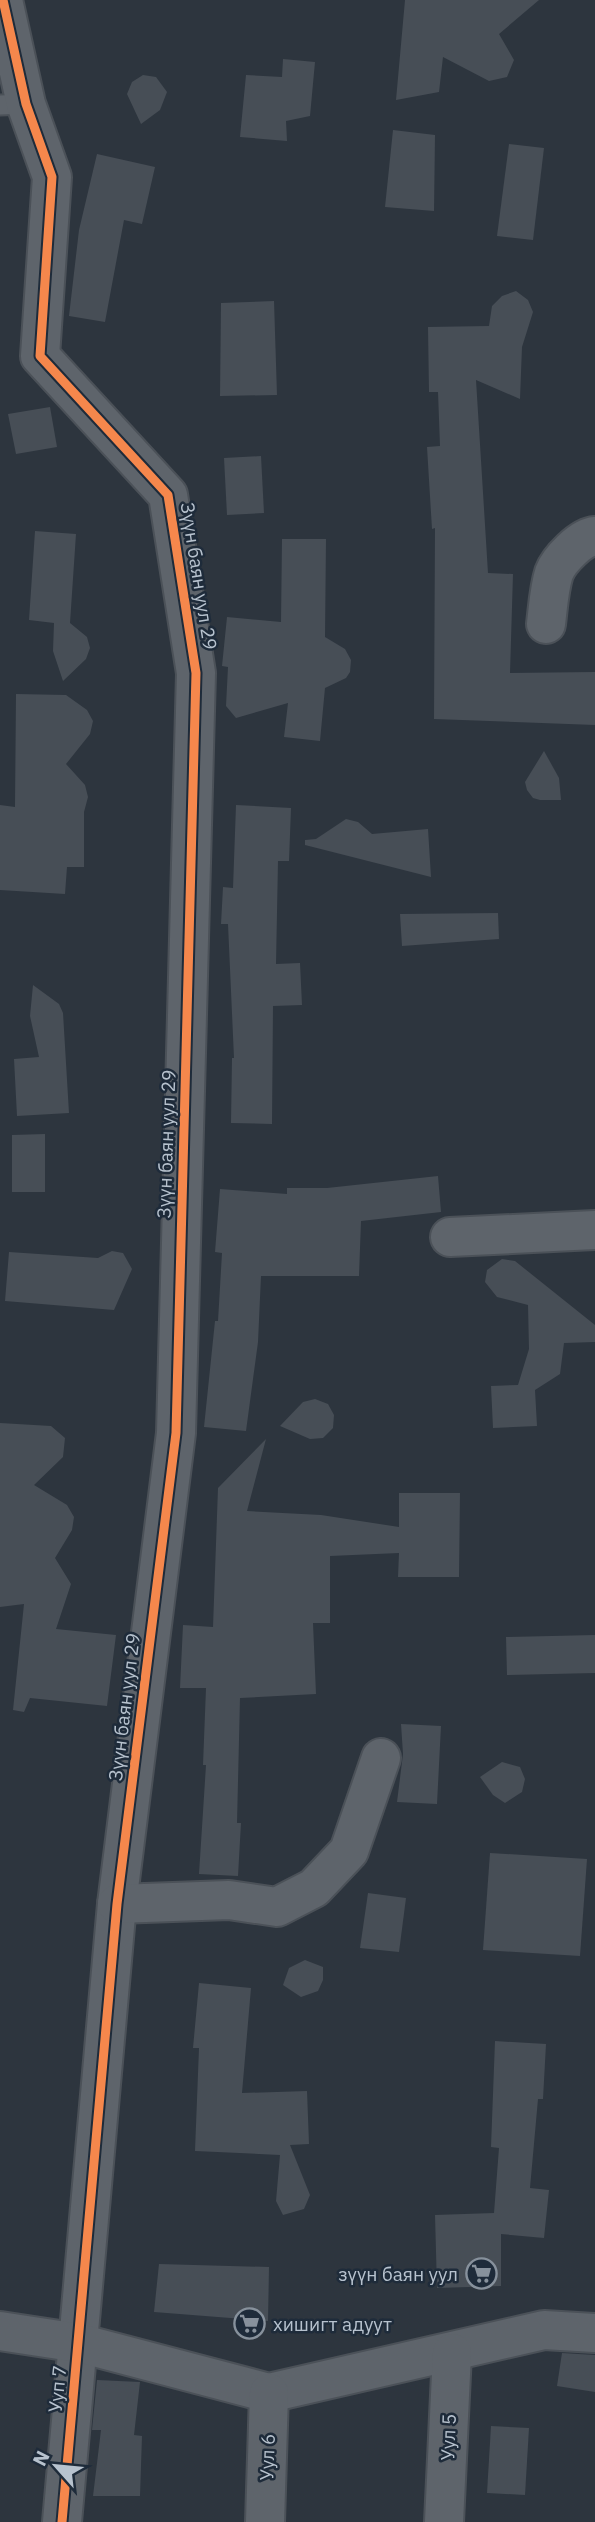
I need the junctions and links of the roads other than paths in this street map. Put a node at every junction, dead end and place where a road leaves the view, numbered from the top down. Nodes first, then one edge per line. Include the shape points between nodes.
1 (3, 0) edge
2 (13, 104) edge
3 (595, 536) edge
4 (546, 624) dead end
5 (595, 1230) edge
6 (450, 1237) dead end
7 (381, 1758) dead end
8 (117, 1904) junction
9 (0, 2331) edge
10 (595, 2333) edge
11 (79, 2343) junction
12 (452, 2353) junction
13 (270, 2393) junction
14 (62, 2522) edge
15 (265, 2522) edge
16 (444, 2522) edge

1 - 2 street, Зүүн баян уул 29
2 - 8 street, Зүүн баян уул 29 via 52,177 40,356 168,495 196,673 176,1433
3 - 4 street via 571,551 555,571
5 - 6 street
7 - 8 street via 349,1852 314,1888 278,1907 229,1900
8 - 11 street, Зүүн баян уул 29
9 - 11 street
10 - 12 street via 544,2330
11 - 13 street
11 - 14 street, Ууп 7
12 - 13 street
12 - 16 street, Уул 5
13 - 15 street, Уул 6

